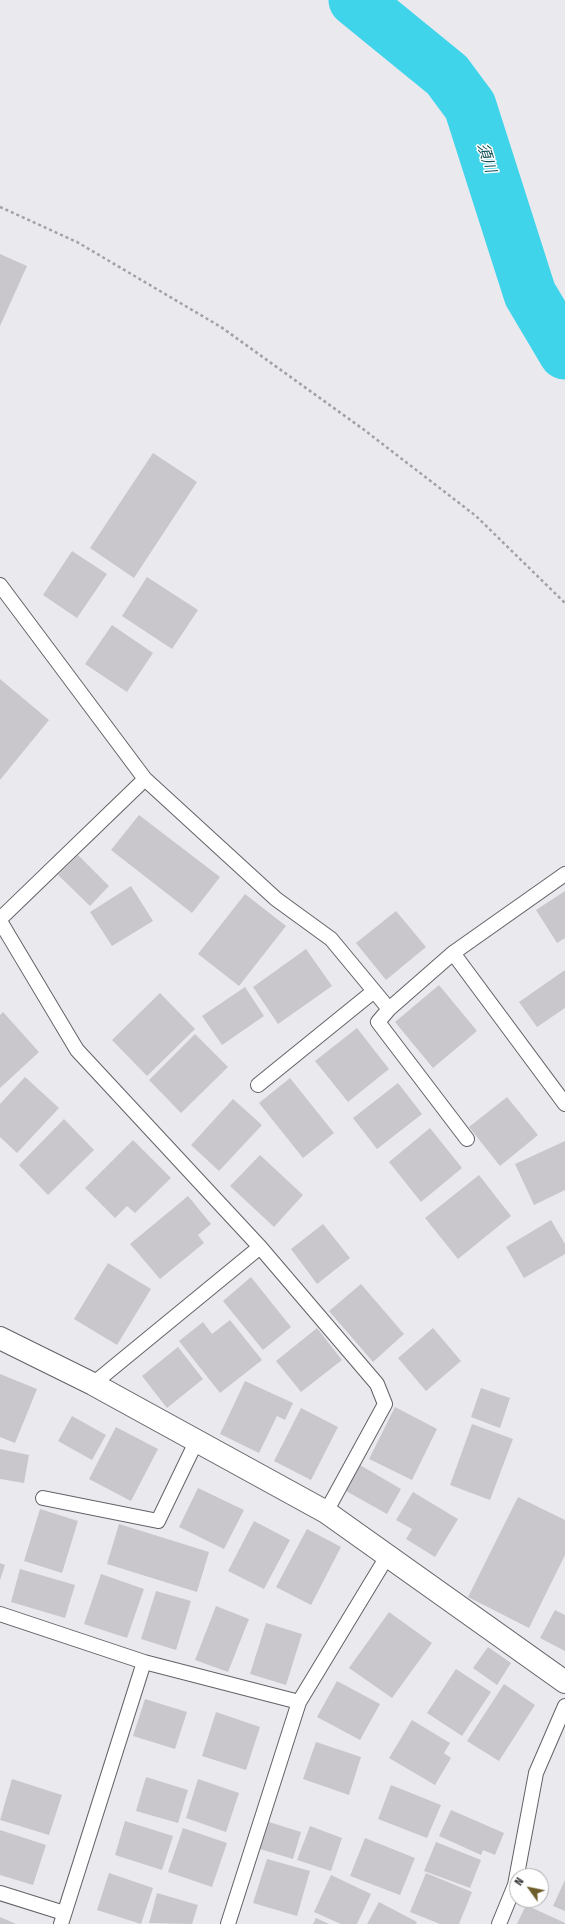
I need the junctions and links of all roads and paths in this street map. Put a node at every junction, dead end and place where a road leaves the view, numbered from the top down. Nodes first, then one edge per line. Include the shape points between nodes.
1 (0, 207) edge
2 (0, 585) edge
3 (565, 603) edge
4 (145, 779) junction
5 (565, 874) edge
6 (0, 920) edge
7 (453, 953) junction
8 (374, 991) junction
9 (389, 1009) junction
10 (258, 1085) dead end
11 (565, 1104) edge
12 (467, 1139) dead end
13 (260, 1247) junction
14 (0, 1338) edge
15 (93, 1384) junction
16 (196, 1442) junction
17 (43, 1498) dead end
18 (326, 1512) junction
19 (388, 1555) junction
20 (0, 1614) edge
21 (144, 1662) junction
22 (565, 1682) edge
23 (299, 1702) junction
24 (565, 1706) edge
25 (0, 1893) edge
26 (62, 1919) edge
27 (228, 1924) edge
28 (499, 1924) edge

1 - 3 path via 76,242 221,326 363,429 476,516
2 - 4 lane
4 - 6 lane
4 - 8 lane via 276,899 331,939
5 - 7 lane
6 - 13 lane via 77,1050
7 - 9 lane
7 - 11 lane
8 - 9 lane
8 - 10 lane
9 - 12 lane via 378,1022
13 - 15 lane
13 - 18 lane via 377,1384 385,1404
14 - 15 street
15 - 16 street
16 - 17 lane via 158,1521
16 - 18 street
18 - 19 street
19 - 22 street
19 - 23 lane
20 - 21 lane
21 - 23 lane
21 - 26 lane
23 - 27 lane
24 - 28 lane via 536,1773 515,1885
25 - 26 lane

